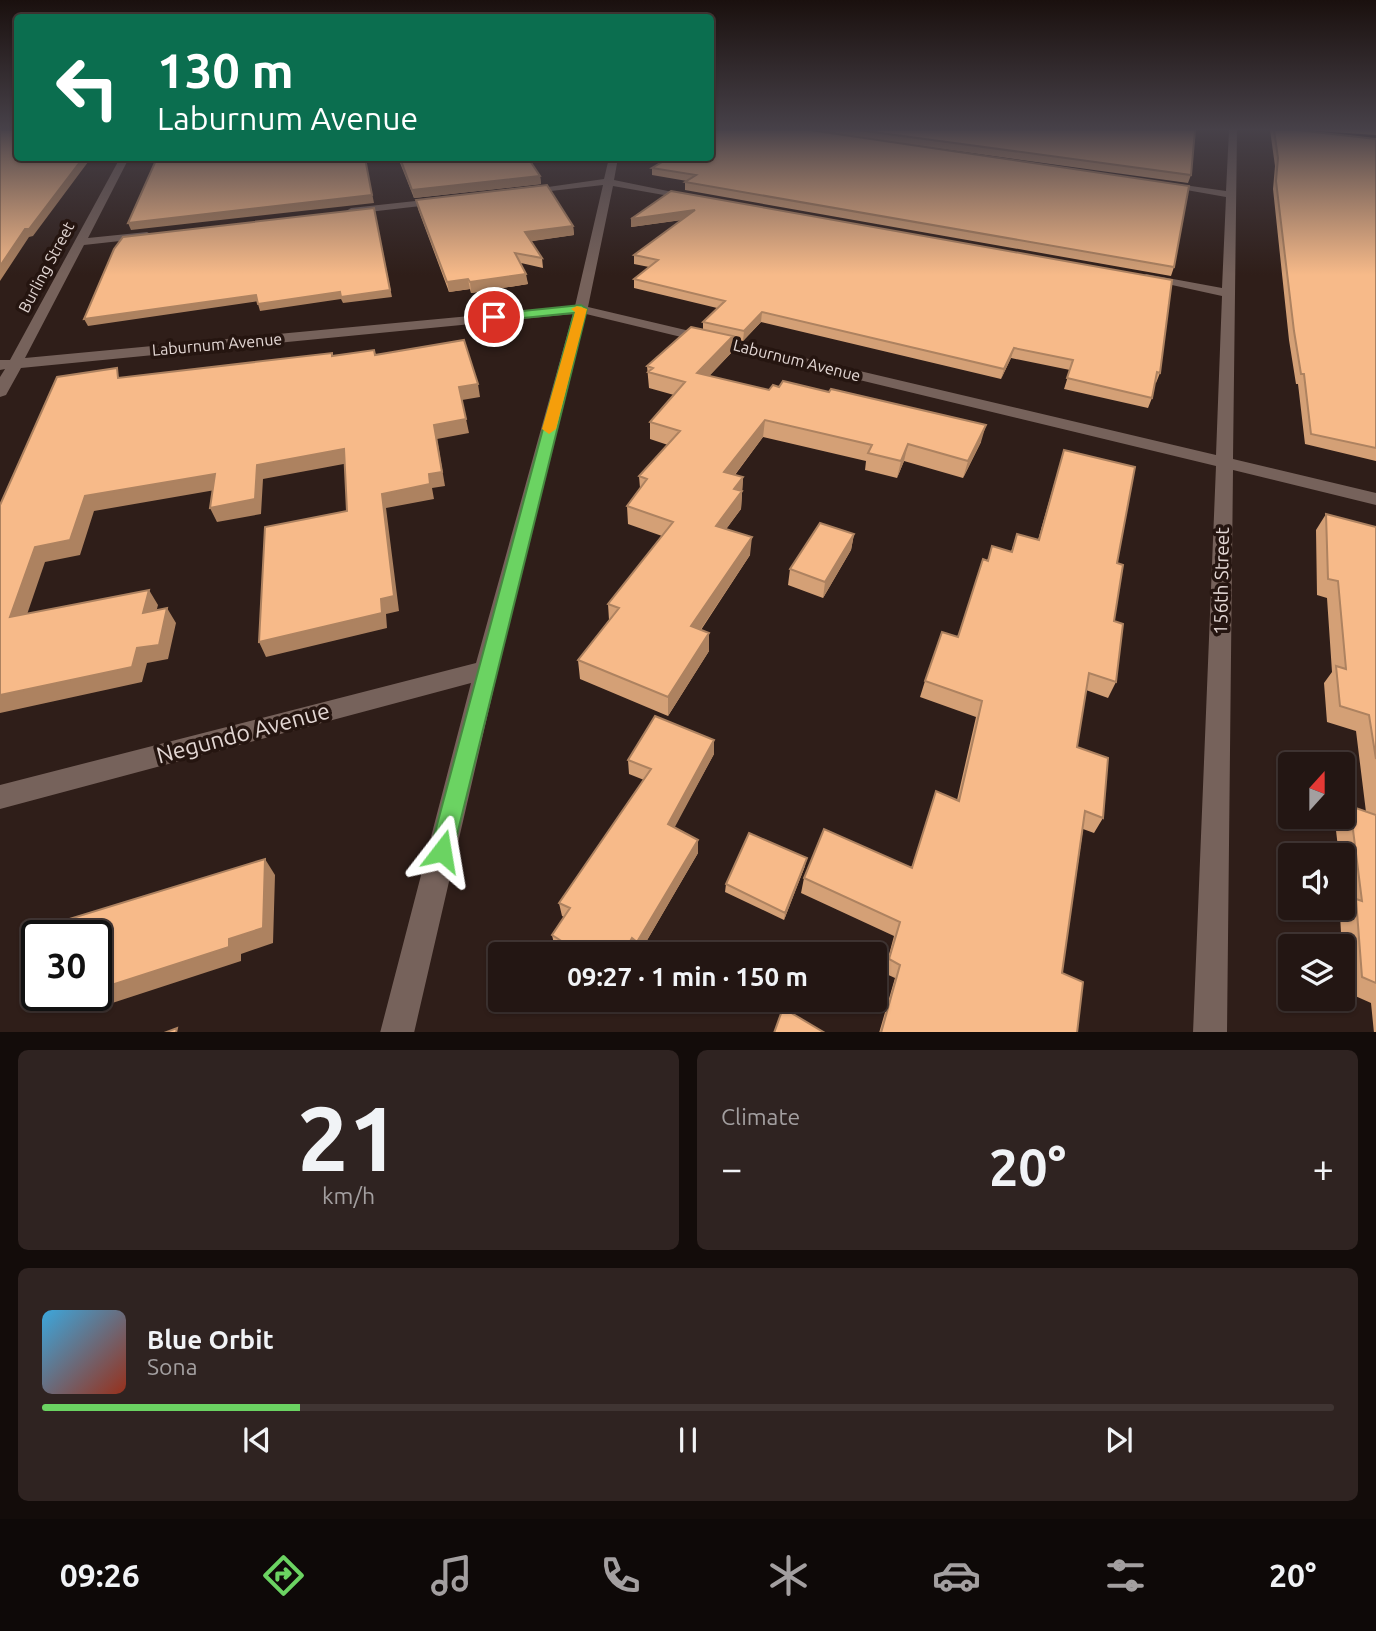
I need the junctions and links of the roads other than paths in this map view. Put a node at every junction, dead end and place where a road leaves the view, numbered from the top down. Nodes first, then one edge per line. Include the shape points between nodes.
1 (116, 178) edge
2 (608, 178) edge
3 (1232, 178) edge
4 (607, 182) junction
5 (1150, 183) edge
6 (517, 192) edge
7 (1231, 195) junction
8 (462, 199) edge
9 (710, 201) edge
10 (339, 213) edge
11 (161, 233) edge
12 (79, 242) junction
13 (1132, 275) edge
14 (1228, 293) junction
15 (581, 309) junction
16 (8, 364) edge
17 (0, 392) edge
18 (1224, 463) junction
19 (1376, 499) edge
20 (486, 670) junction
21 (0, 796) edge
22 (397, 1032) edge
23 (1210, 1032) edge

1 - 12 street, Burling Street
2 - 4 street
3 - 7 street, 156th Street
4 - 6 street
4 - 9 street
4 - 15 street
5 - 7 street
7 - 14 street, 156th Street
8 - 10 street
11 - 12 street
12 - 16 street, Burling Street
13 - 14 street
14 - 18 street, 156th Street
15 - 16 street, Laburnum Avenue
15 - 18 street, Laburnum Avenue
15 - 20 street
16 - 17 street, Burling Street
18 - 19 street, Laburnum Avenue
18 - 23 street, 156th Street
20 - 21 street, Negundo Avenue
20 - 22 street

